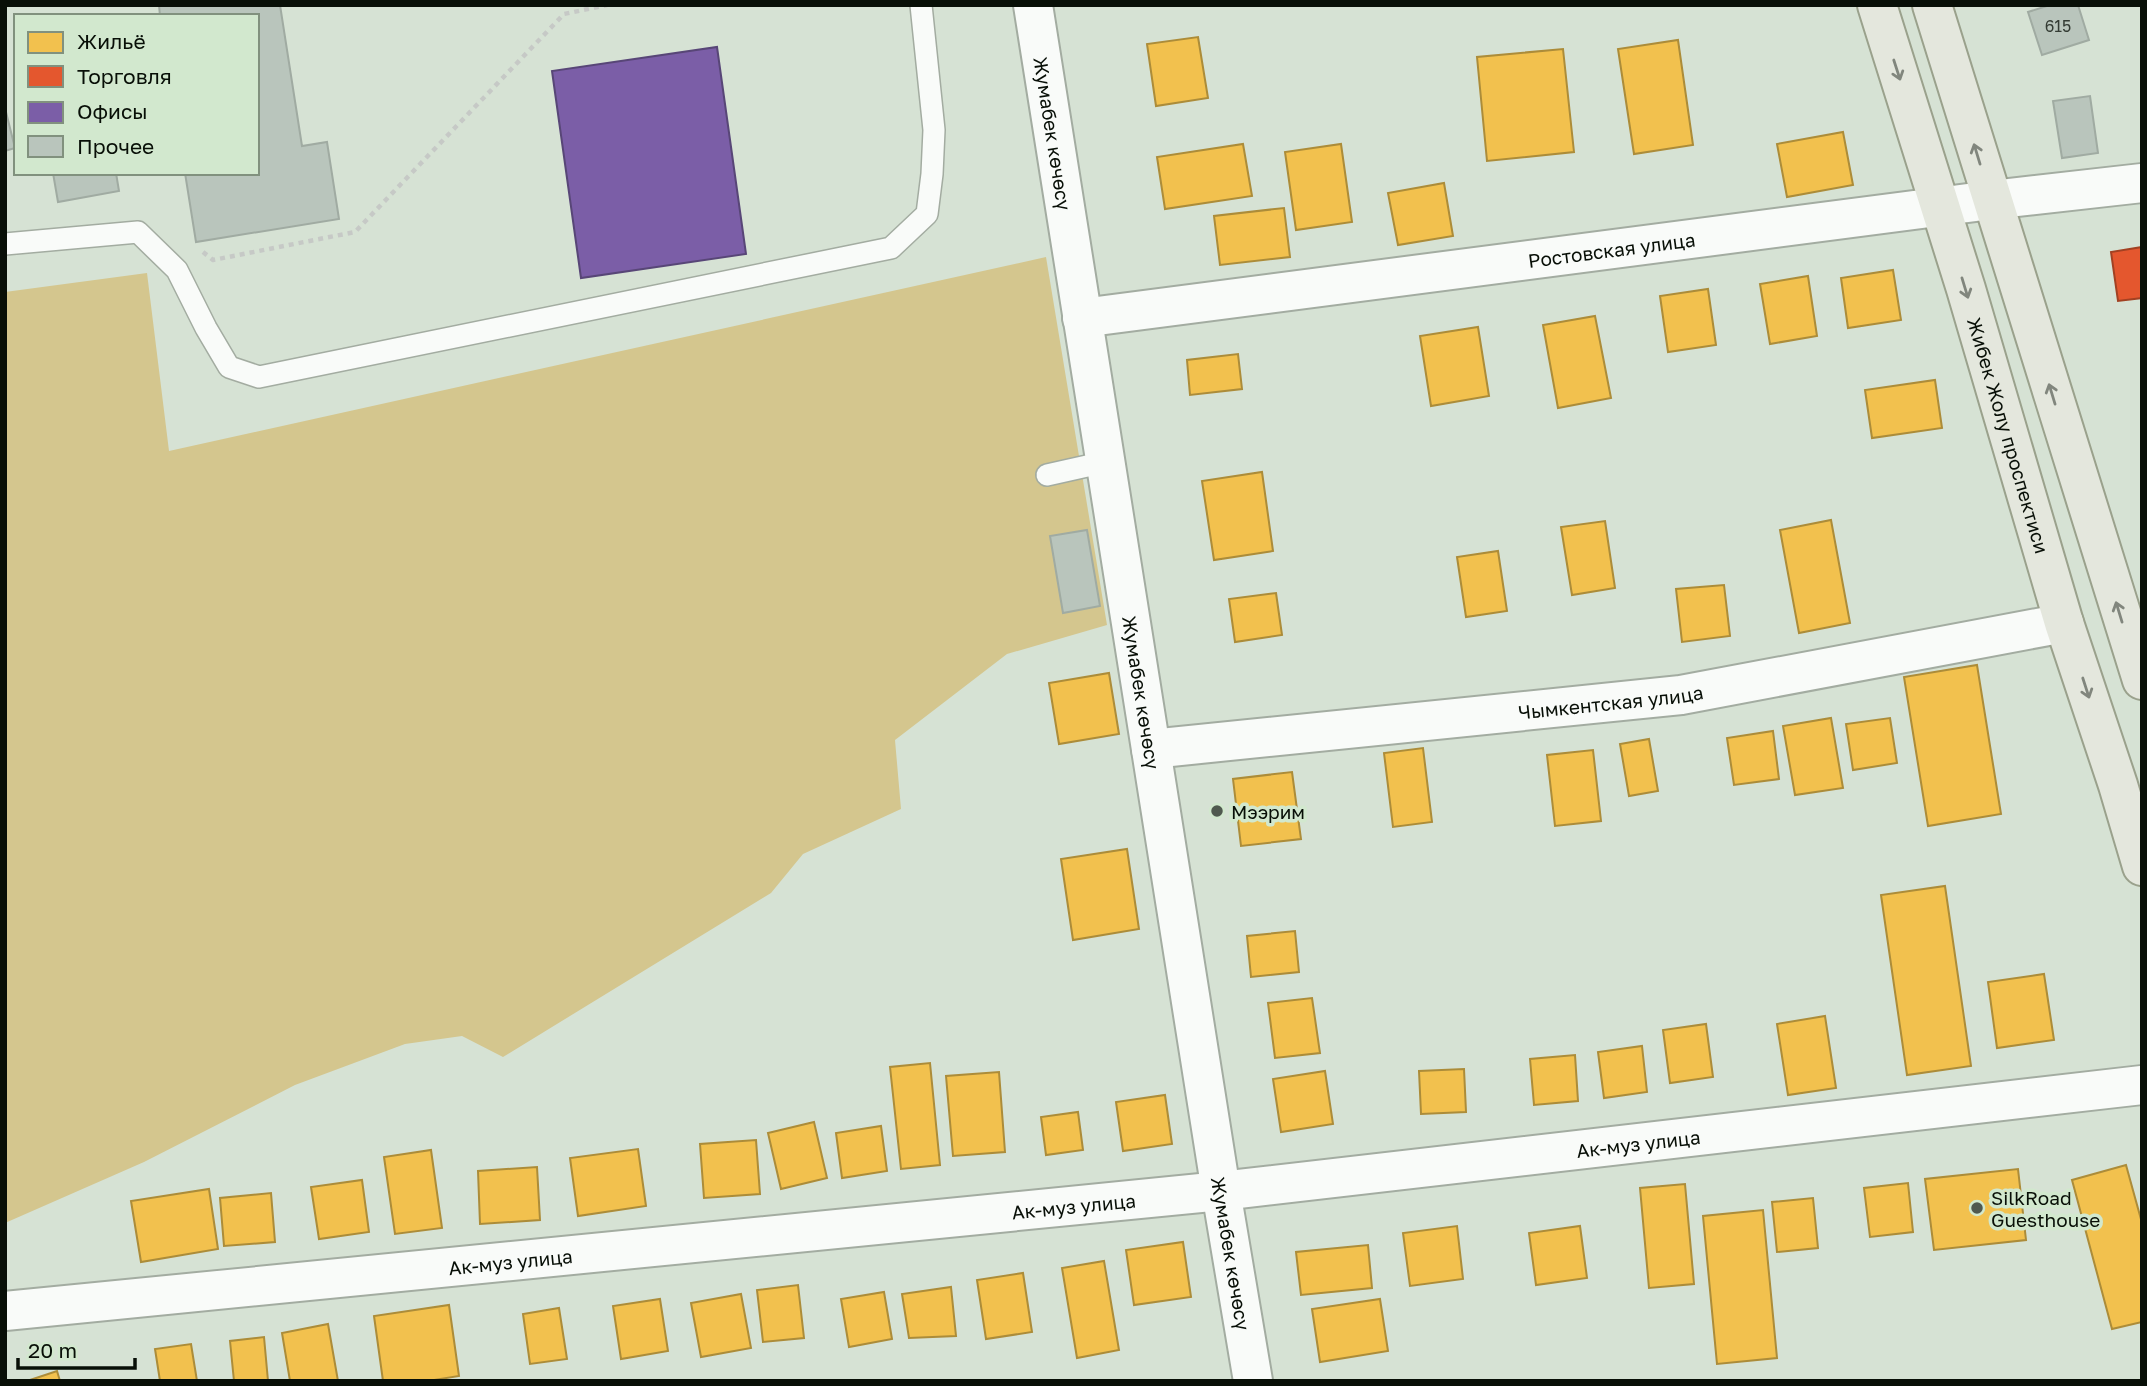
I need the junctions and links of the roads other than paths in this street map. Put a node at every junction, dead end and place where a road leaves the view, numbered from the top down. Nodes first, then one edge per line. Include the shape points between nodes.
1 (921, 5) edge
2 (1033, 5) edge
3 (1877, 5) edge
4 (1932, 5) edge
5 (2142, 183) edge
6 (1991, 200) junction
7 (1940, 207) junction
8 (5, 244) edge
9 (1082, 318) junction
10 (1105, 462) junction
11 (1047, 475) dead end
12 (2064, 623) junction
13 (2142, 680) edge
14 (1151, 749) junction
15 (2130, 782) edge
16 (2142, 866) edge
17 (2142, 1085) edge
18 (1221, 1191) junction
19 (5, 1311) edge
20 (1253, 1381) edge

1 - 8 lane via 934,130 932,174 927,214 891,248 259,377 229,367 177,270 138,232
2 - 9 street, Жумабек көчөсү
3 -> 7 main road, Жибек Жолу проспектиси
6 -> 4 main road
5 - 6 street, Ростовская улица
6 - 7 street, Ростовская улица
13 -> 6 main road
7 - 9 street, Ростовская улица
7 -> 12 main road, Жибек Жолу проспектиси
9 - 10 street, Жумабек көчөсү
10 - 11 lane
10 - 14 street, Жумабек көчөсү
12 - 14 street, Чымкентская улица via 1681,695
12 -> 15 main road, Жибек Жолу проспектиси
14 - 18 street, Жумабек көчөсү
15 - 16 main road, Жибек Жолу проспектиси
17 - 18 street, Ак-муз улица
18 - 19 street, Ак-муз улица
18 - 20 street, Жумабек көчөсү

